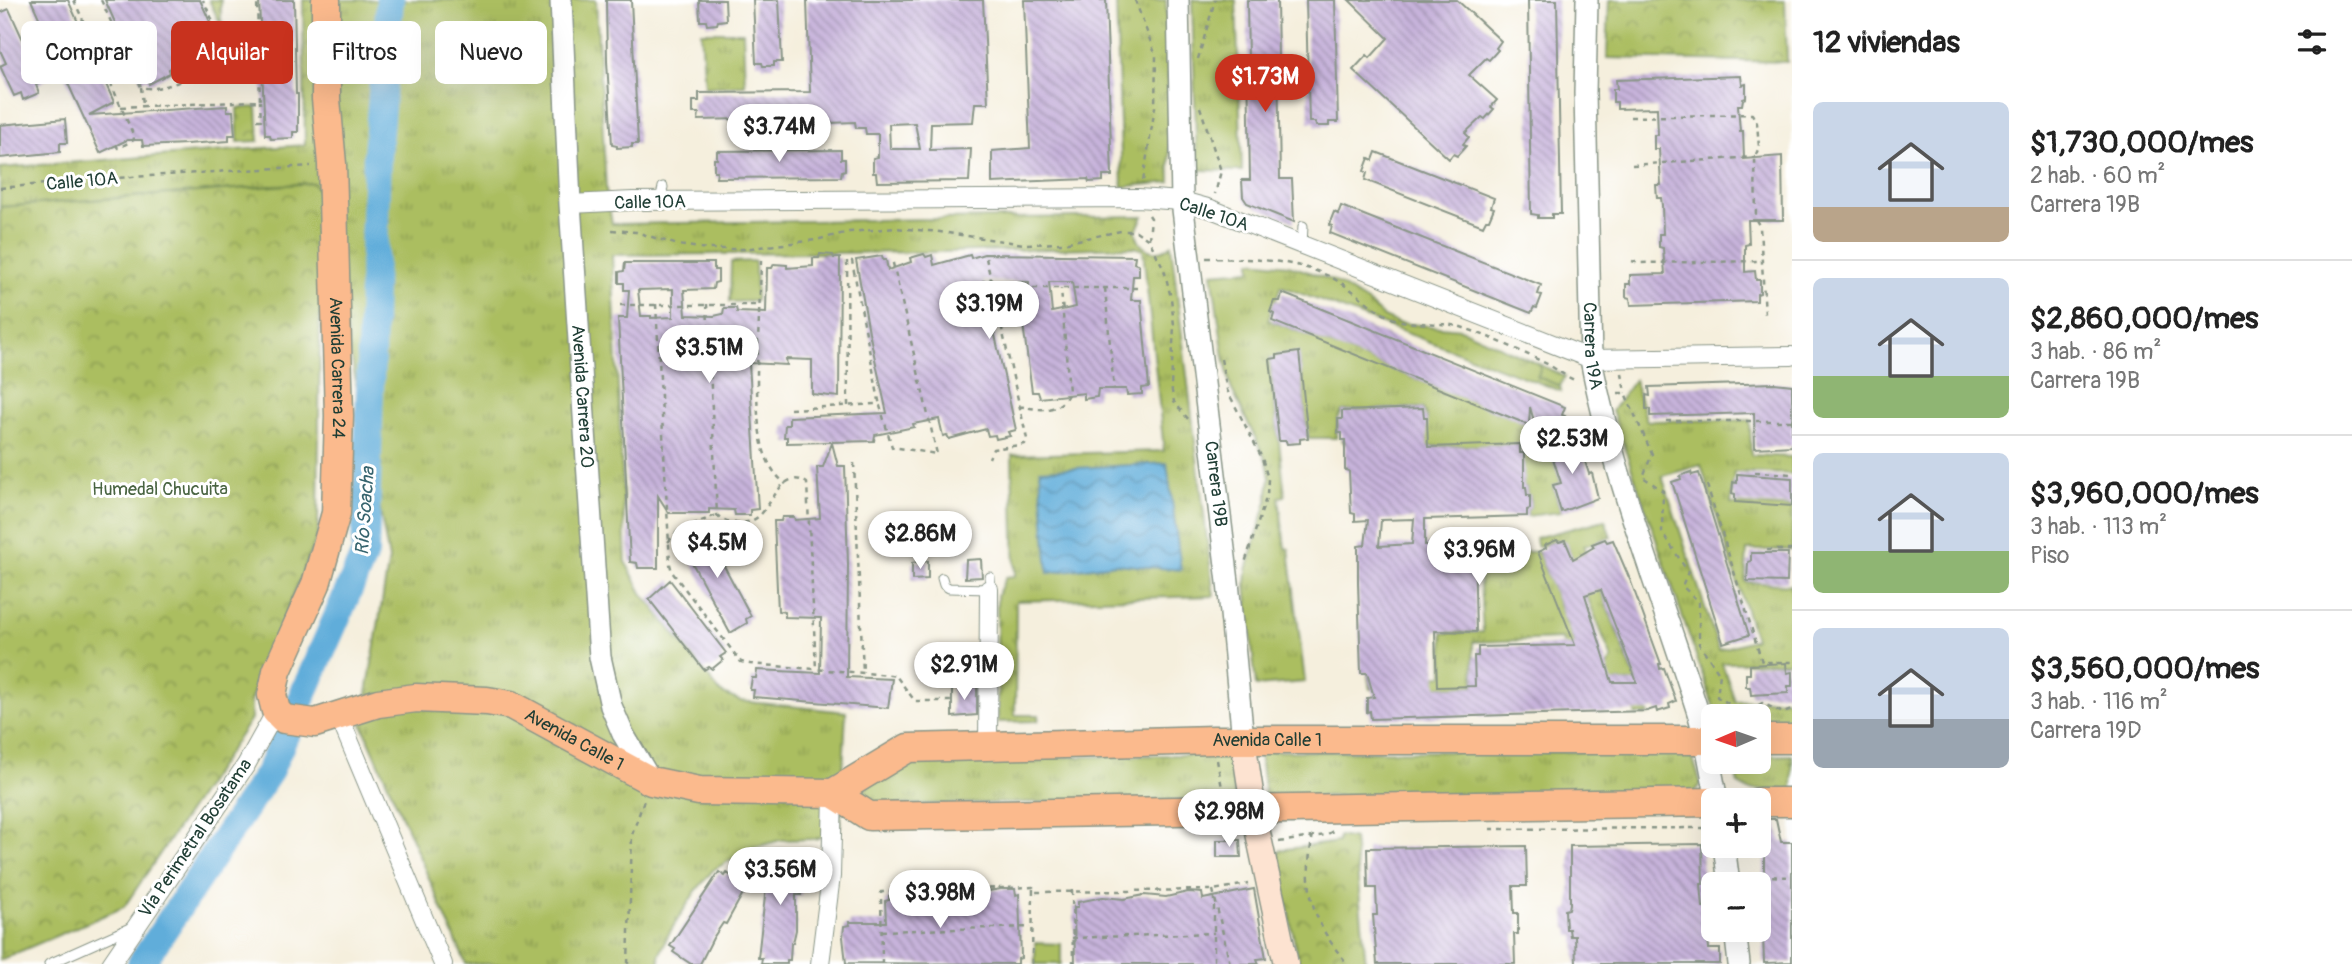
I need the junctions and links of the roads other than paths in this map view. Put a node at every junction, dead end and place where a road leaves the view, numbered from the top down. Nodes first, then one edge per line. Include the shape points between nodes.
1 (326, 0) edge
2 (561, 0) edge
3 (1178, 0) edge
4 (1587, 0) edge
5 (1182, 201) junction
6 (569, 204) junction
7 (1303, 226) dead end
8 (1302, 245) junction
9 (1792, 356) edge
10 (1591, 359) junction
11 (942, 578) dead end
12 (989, 583) joint
13 (280, 715) junction
14 (328, 719) junction
15 (1701, 721) edge
16 (1771, 739) edge
17 (1792, 739) edge
18 (1243, 740) junction
19 (1701, 740) edge
20 (988, 747) junction
21 (651, 780) junction
22 (833, 793) junction
23 (1701, 801) edge
24 (1771, 802) edge
25 (1792, 802) edge
26 (1253, 809) junction
27 (135, 926) junction
28 (1737, 942) edge
29 (50, 964) edge
30 (111, 964) edge
31 (443, 964) edge
32 (820, 964) edge
33 (1286, 964) edge
34 (1740, 964) edge

1 - 13 main road, Avenida Carrera 24 via 339,416 336,513 316,584 277,671 272,695
2 - 6 street, Avenida Carrera 20
3 - 5 street, Carrera 19B
4 - 10 street, Carrera 19A
5 - 6 street, Calle 10A via 661,194
5 - 8 street, Calle 10A
5 - 18 street, Carrera 19B
6 - 21 street, Avenida Carrera 20 via 600,657 611,706
7 - 8 lane
8 - 10 street, Calle 10A
9 - 10 street, Calle 10A
10 - 15 street, Carrera 19A via 1629,510
11 - 12 lane via 949,588
12 - 20 street via 984,677
13 - 14 main road
13 - 27 street, Vía Perimetral Bosatama
14 - 21 main road, Avenida Calle 1 via 378,703 416,698 511,705
14 - 31 street via 344,728
16 - 17 main road
18 - 19 main road, Avenida Calle 1
18 - 20 main road, Avenida Calle 1
18 - 26 main road, Carrera 19B
20 - 22 main road, Avenida Calle 1 via 908,748
21 - 22 main road, Avenida Calle 1 via 699,791
22 - 26 main road via 869,816
22 - 32 street via 831,876
23 - 26 main road
24 - 25 main road
26 - 33 main road, Carrera 19B via 1261,878
27 - 29 lane
27 - 30 street, Vía Perimetral Bosatama
28 - 34 street

